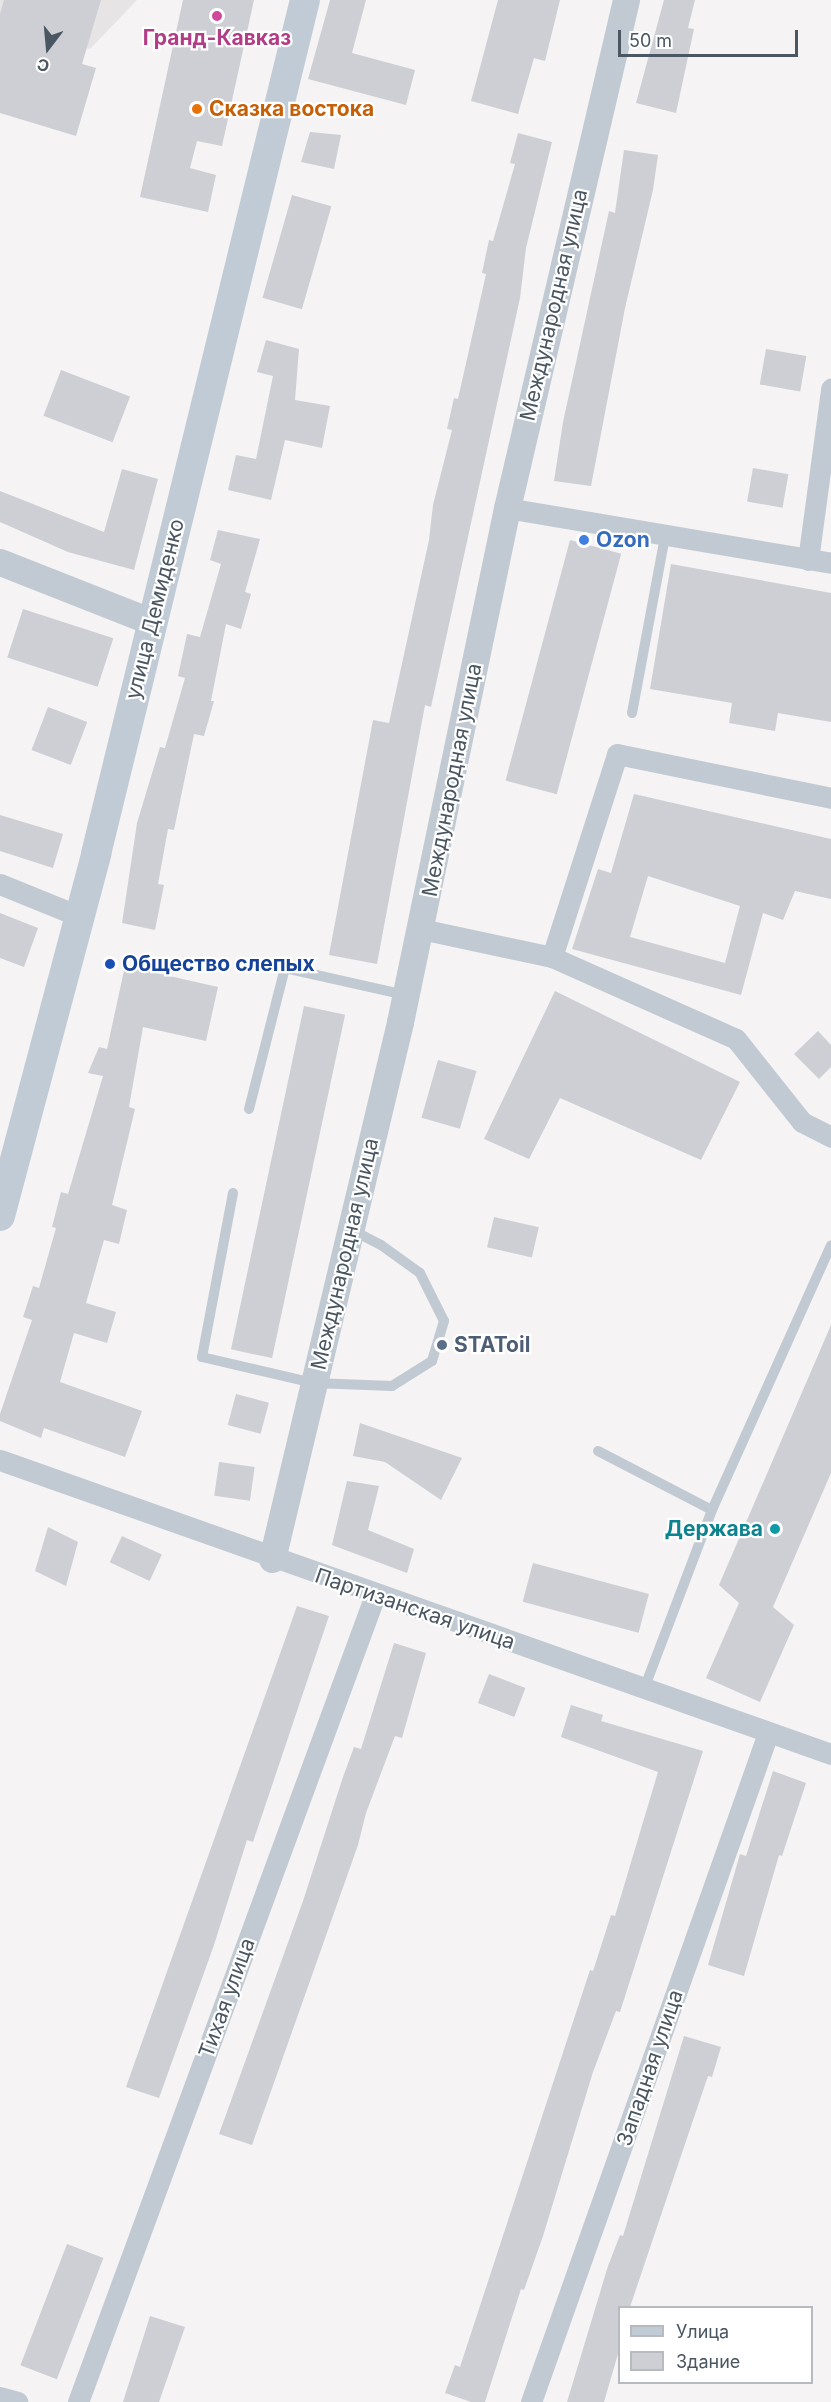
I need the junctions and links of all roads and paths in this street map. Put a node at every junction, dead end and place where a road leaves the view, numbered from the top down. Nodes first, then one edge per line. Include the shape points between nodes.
1 (305, 0) edge
2 (626, 0) edge
3 (831, 389) edge
4 (507, 508) junction
5 (665, 537) junction
6 (808, 560) junction
7 (0, 562) edge
8 (831, 563) edge
9 (152, 622) junction
10 (632, 713) dead end
11 (831, 798) edge
12 (0, 884) edge
13 (79, 916) junction
14 (421, 928) junction
15 (552, 957) junction
16 (407, 995) junction
17 (249, 1109) dead end
18 (831, 1137) edge
19 (5, 1182) edge
20 (233, 1192) dead end
21 (0, 1216) edge
22 (351, 1230) junction
23 (831, 1245) edge
24 (314, 1383) junction
25 (598, 1451) dead end
26 (0, 1460) edge
27 (712, 1510) junction
28 (272, 1559) junction
29 (375, 1595) junction
30 (644, 1689) junction
31 (768, 1733) junction
32 (831, 1754) edge
33 (0, 2397) edge
34 (17, 2402) edge
35 (78, 2402) edge
36 (531, 2402) edge

1 - 9 main road, улица Демиденко
2 - 4 street, Международная улица
3 - 6 street
4 - 5 street
4 - 14 street, Международная улица
5 - 6 street
5 - 10 lane
6 - 8 street
7 - 9 street
9 - 13 main road, улица Демиденко
11 - 15 street via 617,754
12 - 13 street
13 - 19 main road, улица Демиденко
14 - 15 street
14 - 16 street, Международная улица
15 - 18 street via 736,1040 802,1122
16 - 17 lane via 285,968
16 - 22 street, Международная улица
19 - 21 main road, улица Демиденко
20 - 24 lane via 202,1357
22 - 24 street, Международная улица
22 - 24 lane via 381,1245 420,1273 444,1321 432,1361 392,1386
23 - 27 lane
24 - 28 street, Международная улица
25 - 27 lane
26 - 28 street, Партизанская улица
27 - 30 lane
28 - 29 street, Партизанская улица
29 - 30 street, Партизанская улица
29 - 35 street, Тихая улица
30 - 31 street, Партизанская улица
31 - 32 street, Партизанская улица
31 - 36 street, Западная улица
33 - 34 street

